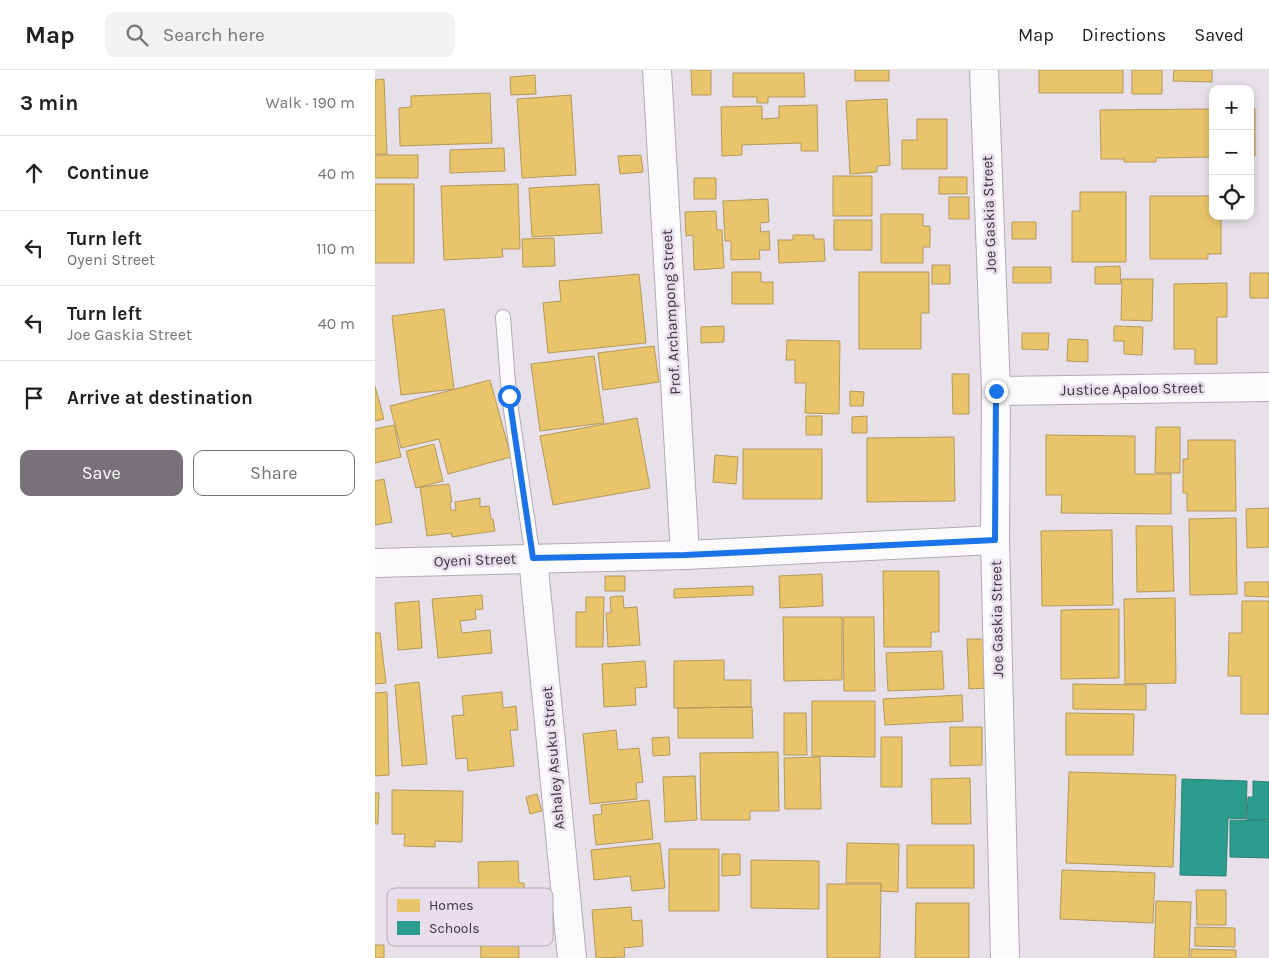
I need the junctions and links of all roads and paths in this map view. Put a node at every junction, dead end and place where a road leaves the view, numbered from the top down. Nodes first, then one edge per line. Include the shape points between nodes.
1 (657, 70) edge
2 (984, 70) edge
3 (503, 317) dead end
4 (1269, 386) edge
5 (996, 391) junction
6 (995, 540) junction
7 (685, 555) junction
8 (533, 558) junction
9 (375, 563) edge
10 (572, 958) edge
11 (1005, 958) edge

1 - 7 street, Prof. Archampong Street
2 - 5 street, Joe Gaskia Street
3 - 8 lane via 509,396
4 - 5 street, Justice Apaloo Street
5 - 6 street, Joe Gaskia Street
6 - 7 street, Oyeni Street
6 - 11 street, Joe Gaskia Street
7 - 8 street, Oyeni Street
8 - 9 street, Oyeni Street
8 - 10 street, Ashaley Asuku Street

